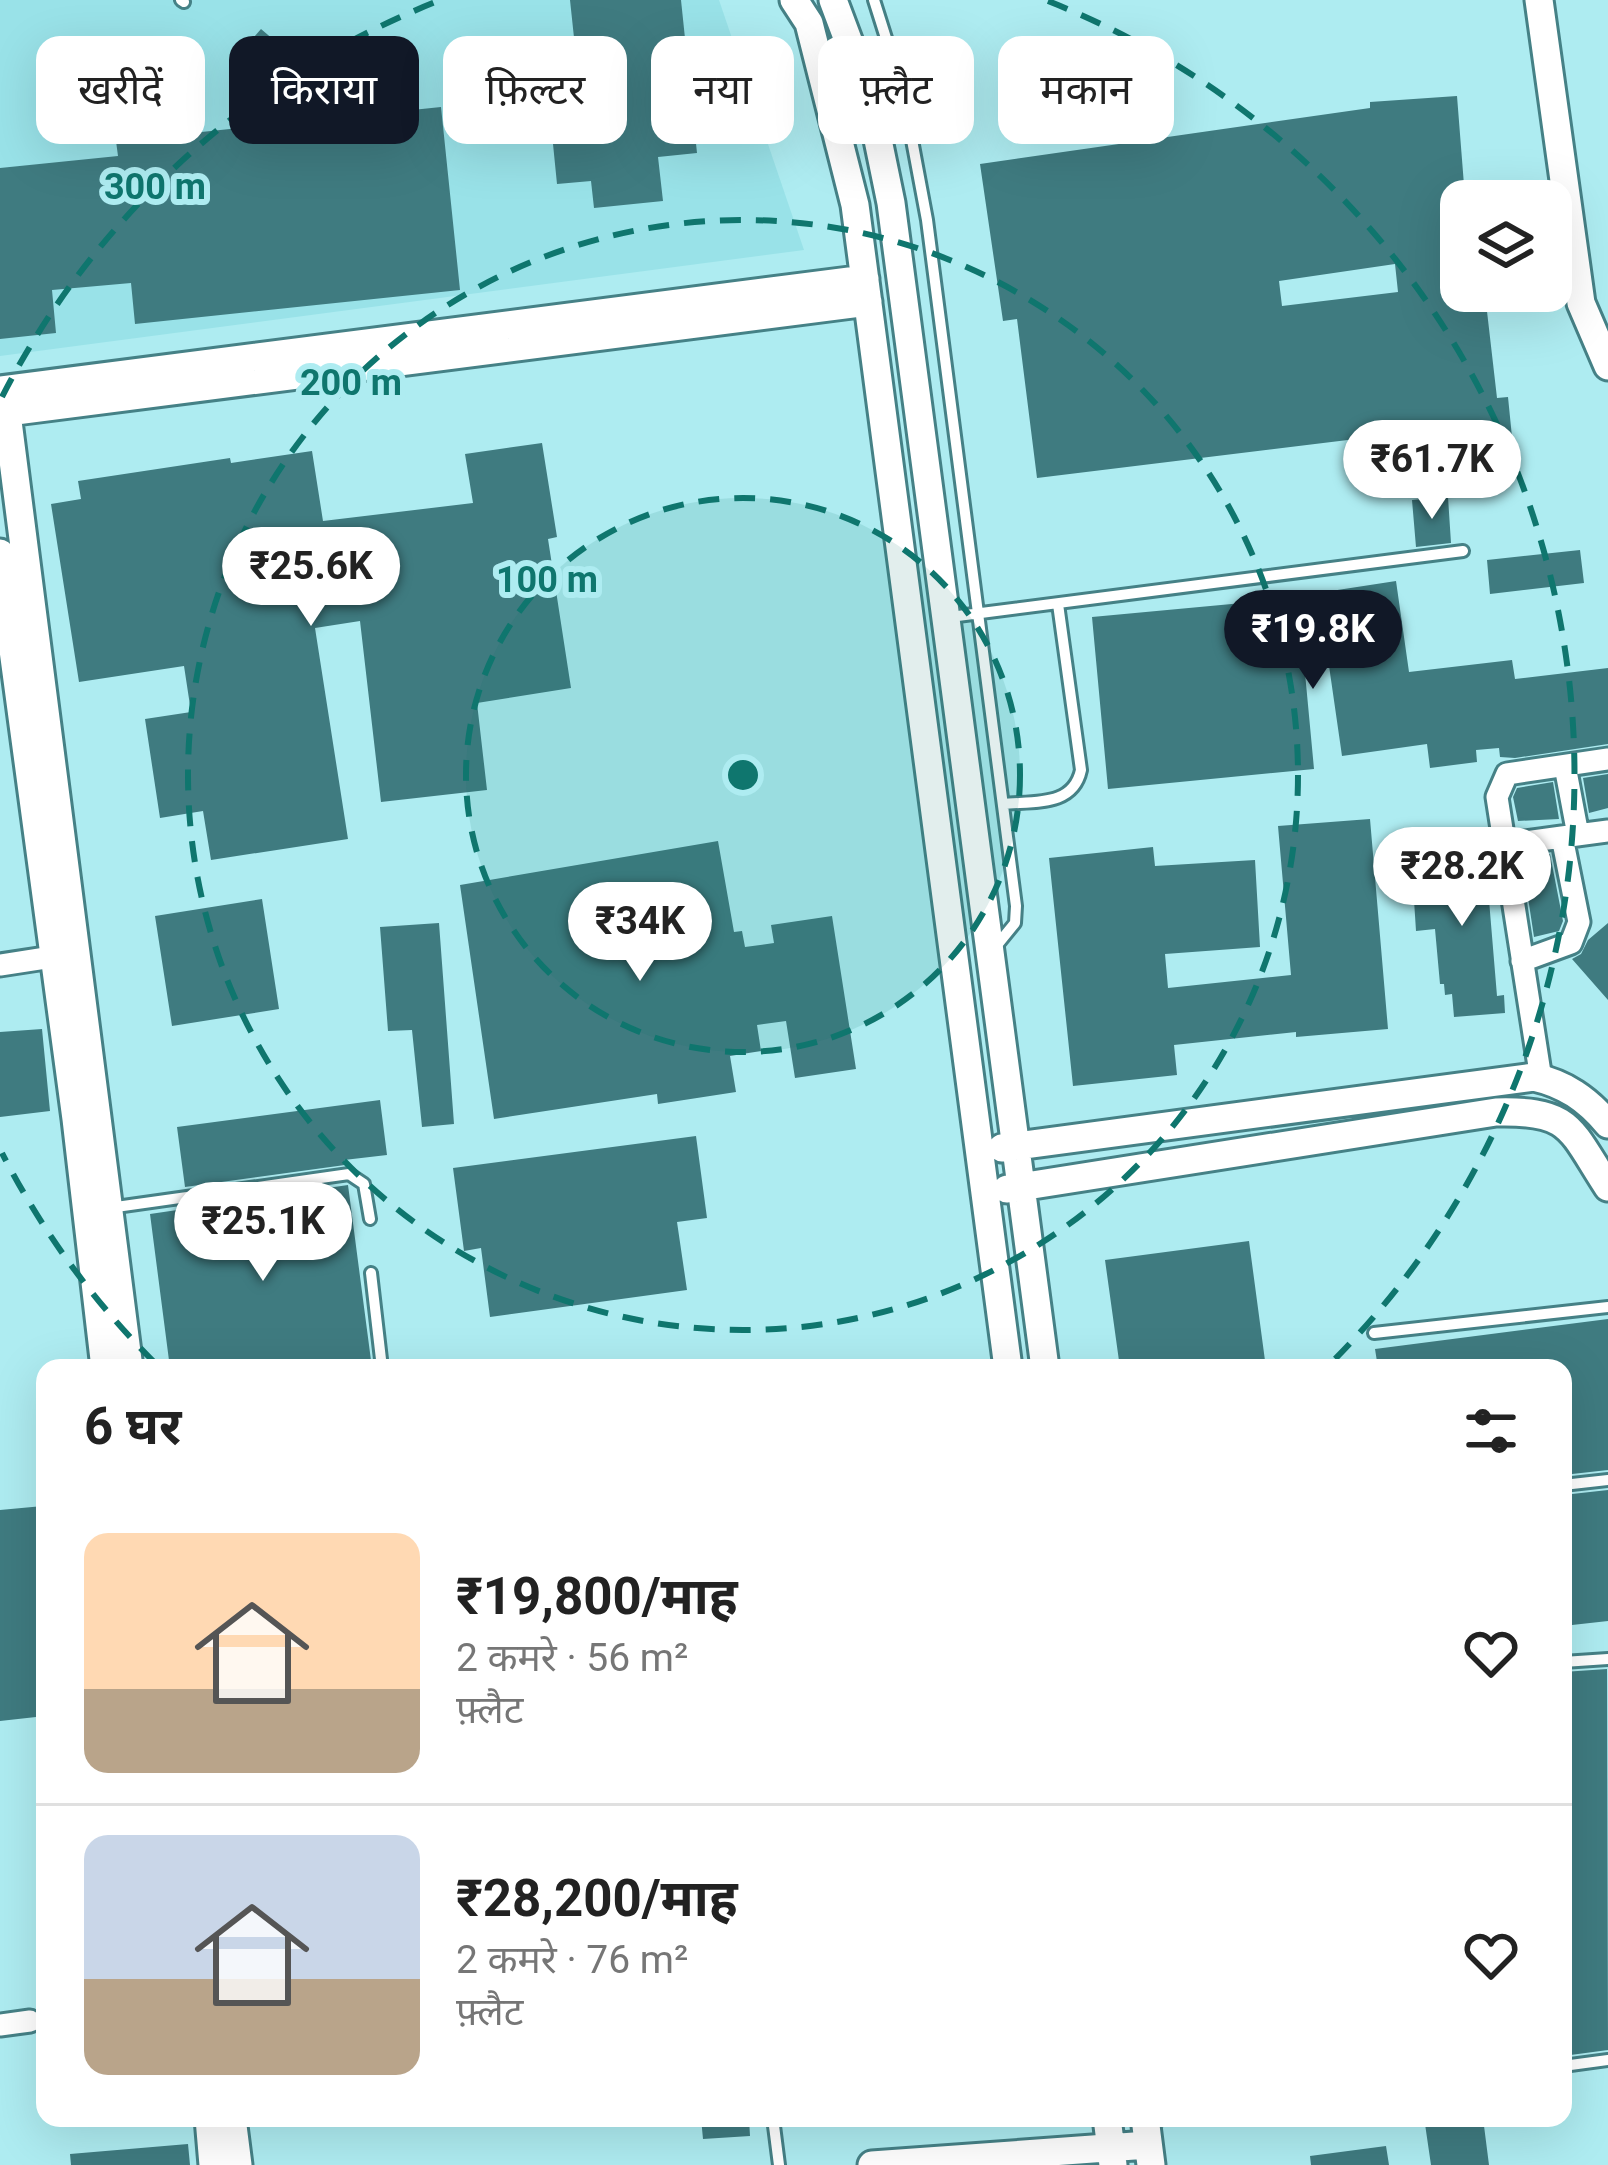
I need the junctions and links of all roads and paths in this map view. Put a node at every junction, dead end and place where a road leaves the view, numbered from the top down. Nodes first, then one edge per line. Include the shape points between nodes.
1 (794, 0) edge
2 (833, 0) edge
3 (874, 0) edge
4 (1539, 0) edge
5 (902, 285) junction
6 (866, 291) junction
7 (1581, 303) junction
8 (1608, 333) edge
9 (1608, 367) edge
10 (3, 401) edge
11 (1463, 551) dead end
12 (0, 553) edge
13 (1058, 604) junction
14 (976, 614) junction
15 (946, 617) junction
16 (1608, 759) edge
17 (1564, 766) junction
18 (1003, 804) junction
19 (1608, 831) edge
20 (1570, 836) junction
21 (1502, 845) junction
22 (991, 953) junction
23 (66, 955) junction
24 (1522, 961) junction
25 (0, 965) edge
26 (1548, 1081) junction
27 (1549, 1115) junction
28 (1608, 1124) edge
29 (1017, 1147) junction
30 (980, 1149) junction
31 (1021, 1186) junction
32 (1608, 1186) edge
33 (986, 1192) junction
34 (109, 1208) junction
35 (370, 1219) dead end
36 (371, 1273) dead end
37 (1608, 1307) edge
38 (1374, 1334) dead end
39 (104, 1359) edge
40 (128, 1359) edge
41 (381, 1359) edge
42 (1007, 1359) edge
43 (1045, 1359) edge
44 (1608, 1480) edge
45 (1572, 1484) edge
46 (1608, 1659) edge
47 (1572, 1661) edge
48 (30, 2021) dead end
49 (0, 2025) edge
50 (1608, 2060) edge
51 (1572, 2065) edge
52 (210, 2127) edge
53 (233, 2127) edge
54 (774, 2127) edge
55 (1108, 2127) edge
56 (1152, 2133) edge
57 (1112, 2157) edge
58 (213, 2165) edge
59 (238, 2165) edge
60 (778, 2165) edge
61 (872, 2165) edge

1 - 6 street via 809,23 855,205
2 - 5 street via 869,96
3 - 14 lane via 903,92 927,220
4 - 7 street
5 - 6 street
5 - 15 street
6 - 10 street
6 - 30 street
7 - 8 street
7 - 9 street
10 - 23 street
11 - 13 lane
12 - 23 street
13 - 14 lane
13 - 18 lane via 1078,786 1053,800
14 - 15 lane
14 - 18 lane
15 - 22 street
16 - 17 street
17 - 20 street
17 - 21 street via 1507,774 1497,796
18 - 22 lane via 1015,923
19 - 20 street
20 - 21 street
20 - 24 street via 1579,922 1570,943
21 - 24 street
22 - 29 street
23 - 25 street
23 - 34 street
23 - 39 street
24 - 26 street
26 - 27 street
26 - 28 street
26 - 29 street via 1491,1082
27 - 31 street via 1496,1112
27 - 32 street via 1566,1124
29 - 30 street
29 - 31 street
30 - 33 street
31 - 33 street
31 - 43 street
33 - 42 street
34 - 35 lane via 349,1174 364,1184
34 - 40 street
36 - 41 lane
37 - 38 lane
44 - 45 lane
46 - 47 lane
48 - 49 street
50 - 51 lane
52 - 58 street
53 - 59 street
54 - 60 lane
55 - 57 street
56 - 57 street
57 - 61 street

